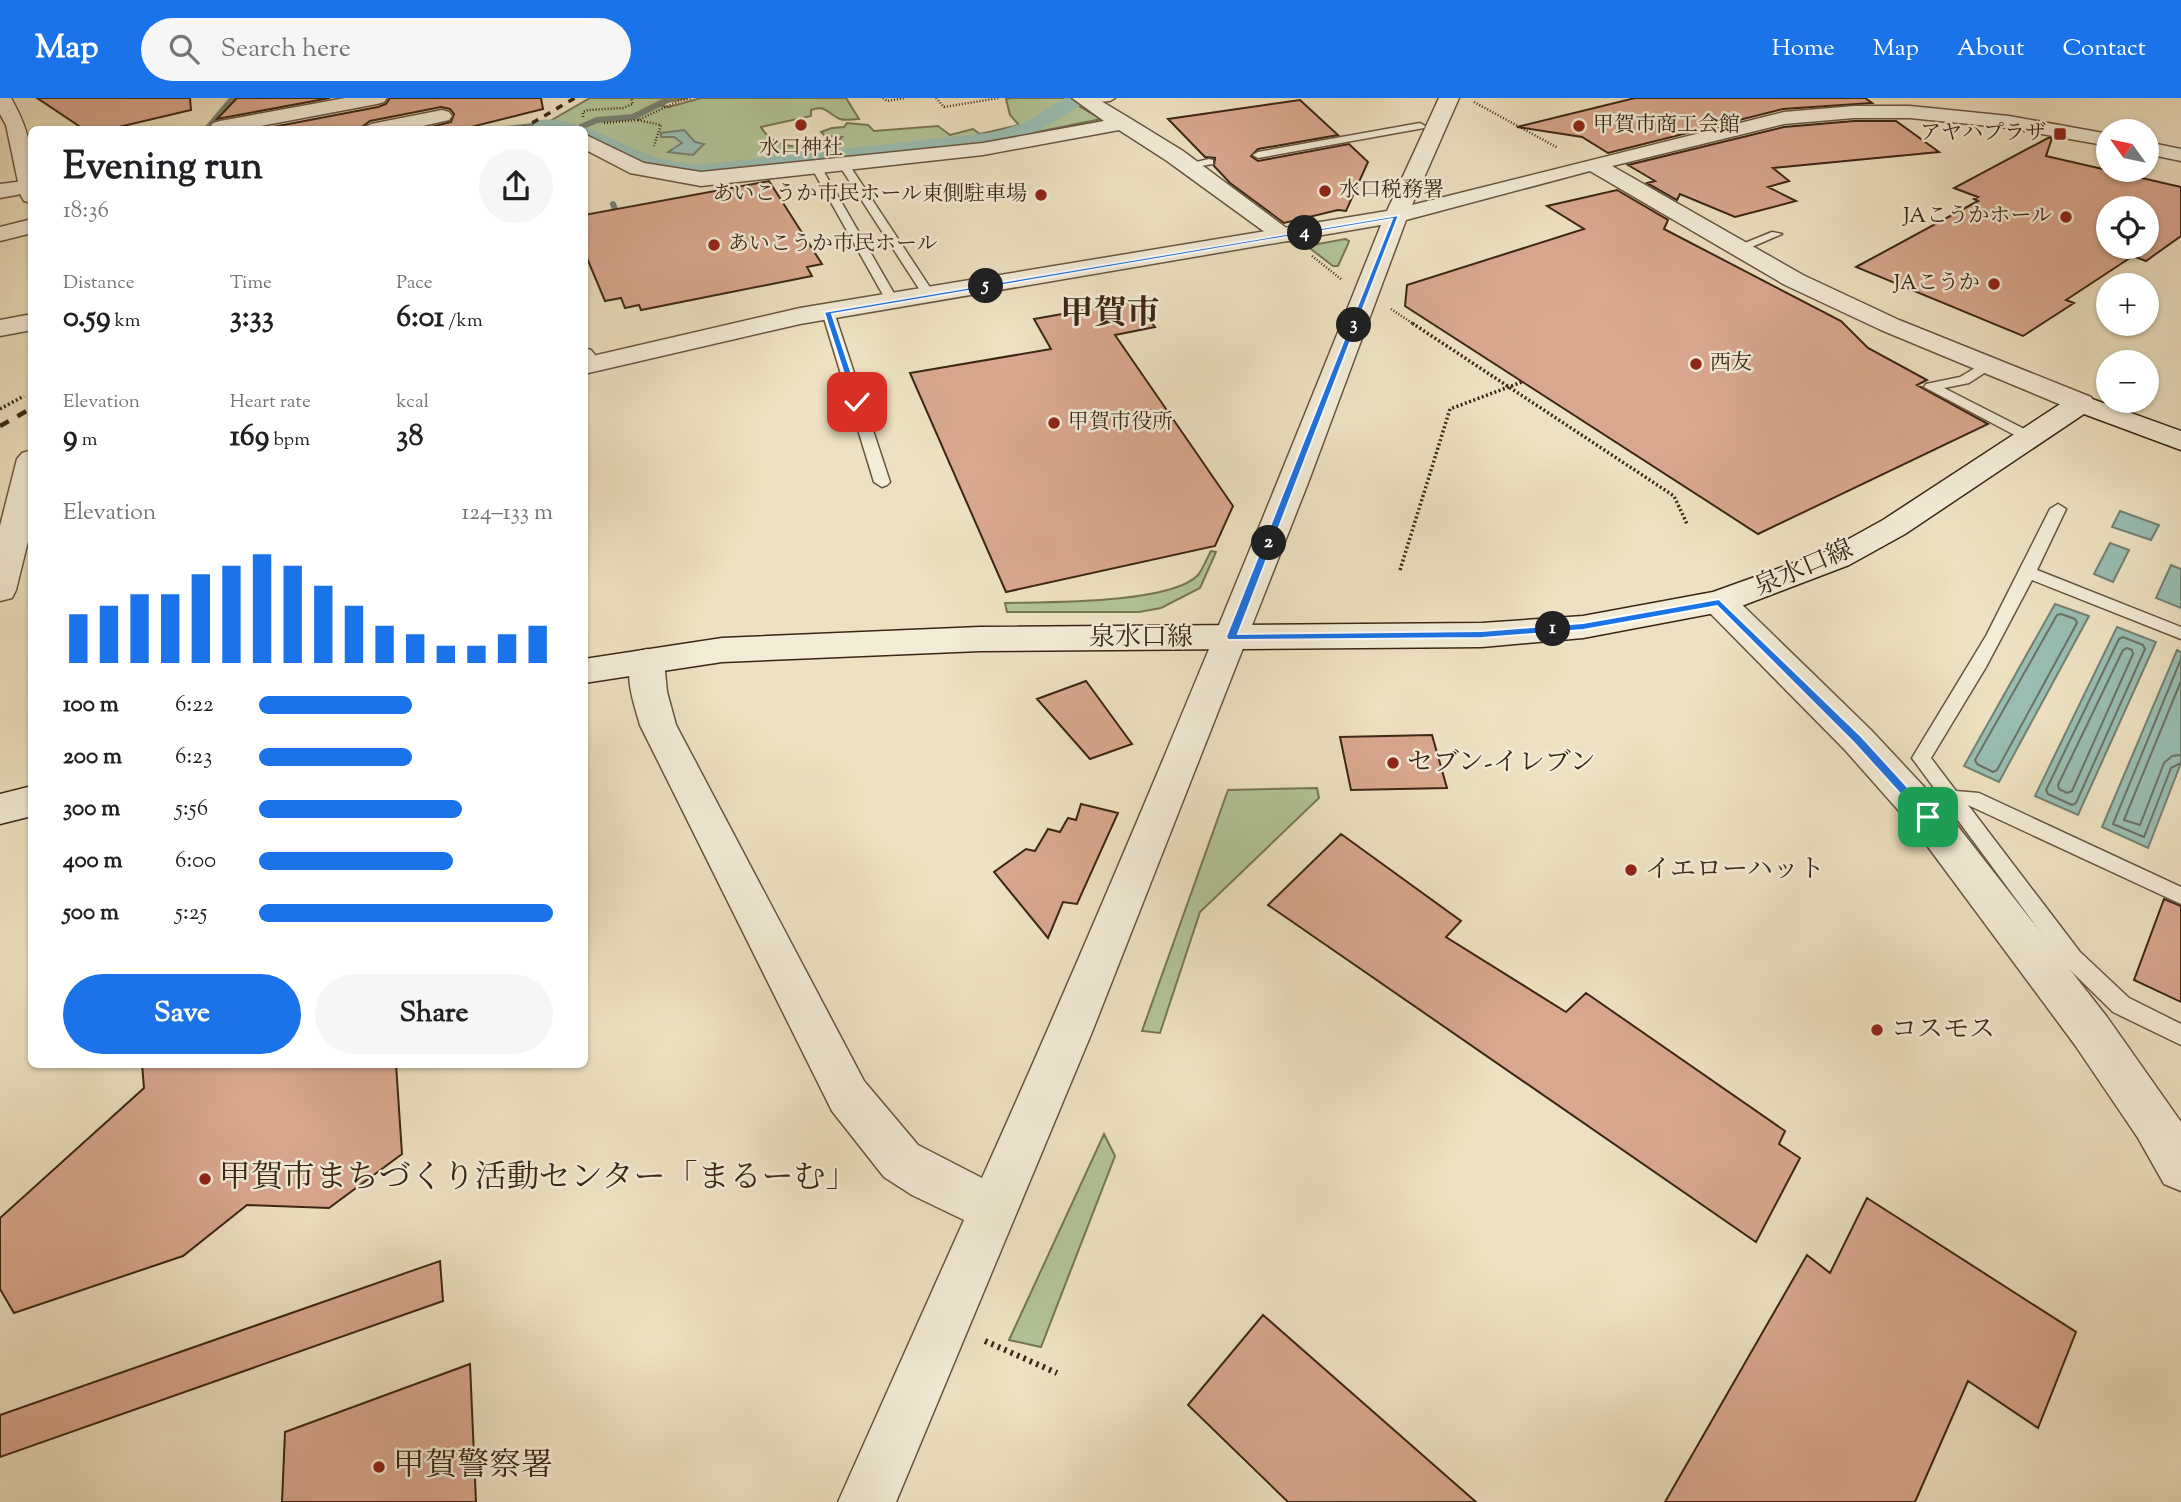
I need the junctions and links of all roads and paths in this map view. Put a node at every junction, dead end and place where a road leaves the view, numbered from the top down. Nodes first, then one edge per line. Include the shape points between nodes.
1 (1, 98) edge
2 (377, 98) edge
3 (431, 98) edge
4 (631, 98) edge
5 (692, 98) edge
6 (883, 98) edge
7 (905, 98) edge
8 (936, 98) edge
9 (999, 98) edge
10 (1449, 98) edge
11 (1467, 98) edge
12 (1091, 99) edge
13 (311, 104) edge
14 (445, 123) edge
15 (1124, 123) junction
16 (224, 126) edge
17 (320, 126) edge
18 (413, 126) edge
19 (1420, 126) dead end
20 (591, 129) edge
21 (2096, 138) edge
22 (2160, 151) edge
23 (1565, 152) dead end
24 (1258, 155) dead end
25 (2181, 155) edge
26 (842, 162) junction
27 (1593, 164) junction
28 (815, 165) junction
29 (28, 178) edge
30 (0, 191) edge
31 (28, 191) edge
32 (1396, 216) junction
33 (28, 227) edge
34 (0, 234) edge
35 (1776, 234) dead end
36 (1294, 243) junction
37 (1735, 248) junction
38 (1343, 280) dead end
39 (929, 295) junction
40 (893, 302) junction
41 (1390, 309) dead end
42 (828, 312) junction
43 (28, 323) edge
44 (0, 328) edge
45 (588, 365) edge
46 (1987, 365) junction
47 (1522, 382) dead end
48 (1510, 386) junction
49 (24, 396) dead end
50 (2081, 403) junction
51 (0, 409) edge
52 (2029, 437) junction
53 (2181, 441) edge
54 (28, 478) edge
55 (882, 482) dead end
56 (2058, 509) dead end
57 (1687, 524) dead end
58 (14, 548) edge
59 (1400, 570) dead end
60 (2029, 573) junction
61 (0, 590) edge
62 (1719, 603) junction
63 (2181, 633) edge
64 (1231, 637) junction
65 (647, 661) junction
66 (588, 670) edge
67 (1952, 799) junction
68 (28, 802) edge
69 (0, 809) edge
70 (2181, 896) edge
71 (2181, 1035) edge
72 (2168, 1122) edge
73 (2181, 1168) edge
74 (993, 1209) junction
75 (985, 1341) dead end
76 (1058, 1373) dead end
77 (867, 1502) edge

1 - 29 street via 16,125
2 - 13 street
3 - 14 street
4 - 20 path via 633,104 623,108 588,110 582,116
5 - 20 path via 638,120
6 - 7 path
8 - 9 path via 944,107
10 - 32 street
11 - 23 path
12 - 15 street
13 - 16 street
13 - 17 street
14 - 18 street
15 - 26 street via 983,149
15 - 36 street via 1199,163
19 - 24 lane
20 - 28 street via 638,168 701,178
21 - 27 street via 1965,116 1854,112 1784,118
22 - 25 street
26 - 28 street
26 - 39 lane
27 - 32 street
27 - 37 street
28 - 40 lane
30 - 31 street
32 - 36 street
32 - 64 street
33 - 34 street
35 - 37 lane
36 - 38 path
36 - 39 street
37 - 46 street via 1853,309
39 - 40 street
40 - 42 street
41 - 48 path
42 - 45 street
42 - 55 lane
43 - 44 street
46 - 50 street
46 - 52 lane via 1964,380 1931,387
47 - 48 path
48 - 57 path via 1674,496
48 - 59 path via 1450,409
49 - 51 path
50 - 52 street, 泉水口線
50 - 53 street
52 - 62 street, 泉水口線 via 1894,527 1838,558
54 - 58 street
56 - 60 lane
58 - 61 street
60 - 63 lane
60 - 67 lane via 1921,758
62 - 64 street, 泉水口線 via 1583,627 1482,635
62 - 72 street via 1858,740 1928,817
64 - 65 street, 泉水口線 via 980,639 722,650
64 - 74 street
65 - 66 street, 泉水口線
65 - 74 street via 649,692 659,725 848,1096 901,1161
67 - 70 lane via 1972,798
67 - 71 lane via 2072,958 2121,1005
68 - 69 street
72 - 73 street
74 - 77 street
75 - 76 path

